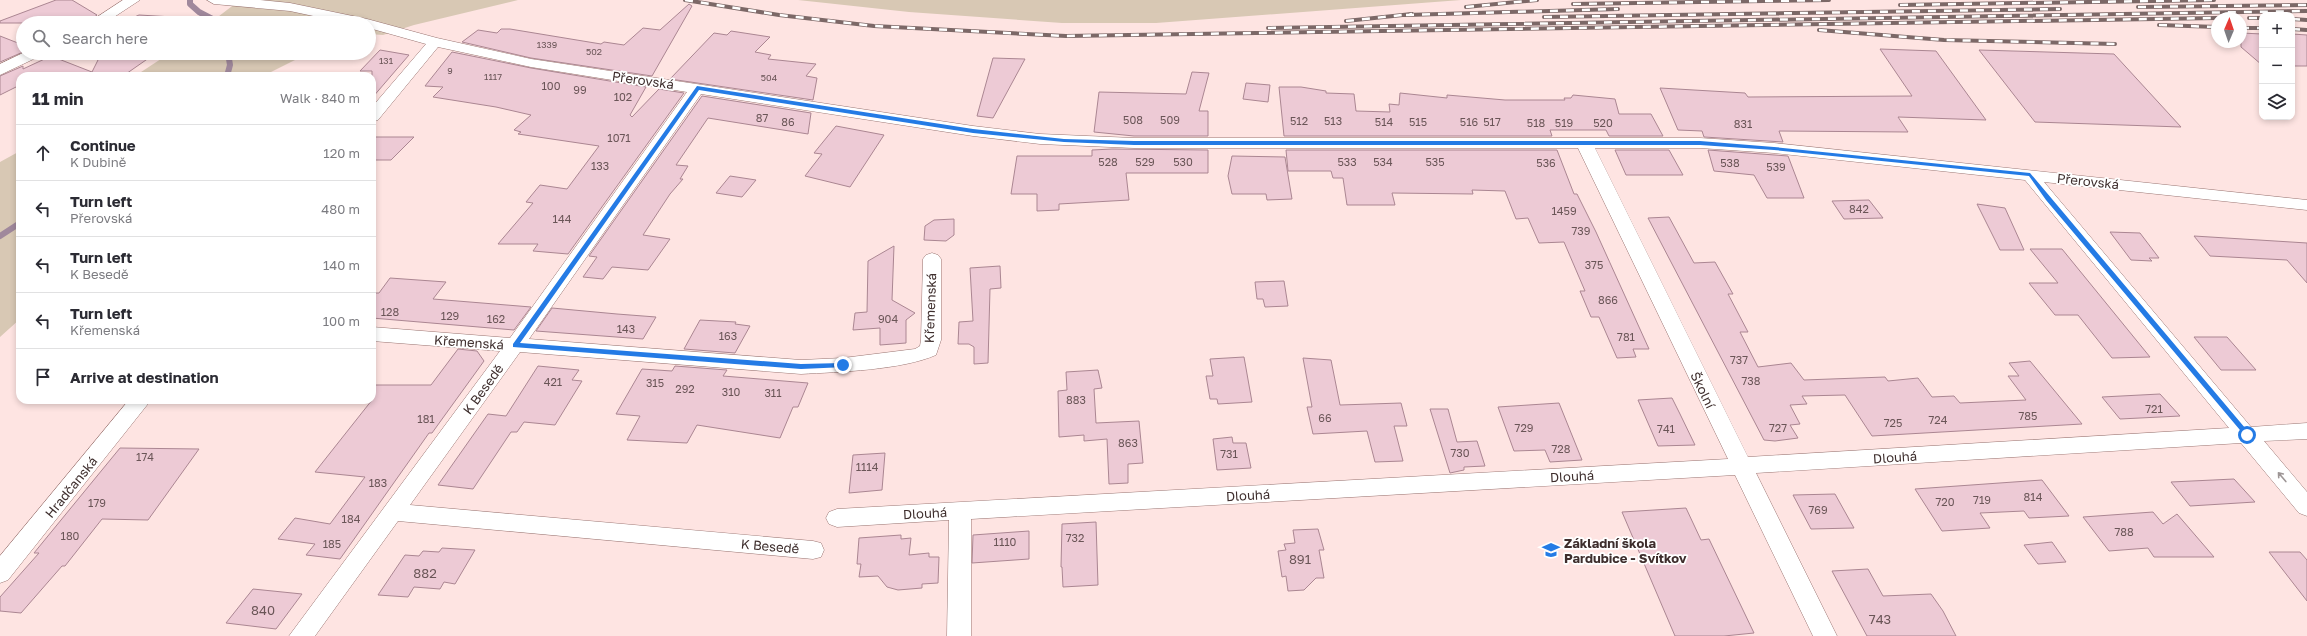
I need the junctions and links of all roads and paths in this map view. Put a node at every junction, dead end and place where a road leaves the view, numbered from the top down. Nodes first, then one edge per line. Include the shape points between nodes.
1 (133, 0) edge
2 (214, 0) edge
3 (107, 16) edge
4 (334, 16) edge
5 (376, 25) edge
6 (435, 42) junction
7 (21, 60) edge
8 (0, 70) edge
9 (697, 88) junction
10 (376, 112) edge
11 (1584, 143) junction
12 (2030, 175) junction
13 (2307, 205) edge
14 (932, 259) dead end
15 (376, 334) edge
16 (515, 345) junction
17 (138, 404) edge
18 (2307, 431) edge
19 (2247, 435) junction
20 (1741, 466) junction
21 (2307, 507) edge
22 (960, 511) junction
23 (393, 512) junction
24 (837, 518) dead end
25 (813, 550) dead end
26 (0, 573) edge
27 (301, 636) edge
28 (959, 636) edge
29 (1825, 636) edge

1 - 3 street
2 - 4 street, Přerovská via 290,7
5 - 6 street, Přerovská
6 - 9 street, Přerovská via 531,63
6 - 10 street
7 - 8 street
9 - 11 street, Přerovská via 973,131 1064,141
9 - 16 street, K Besedě
11 - 12 street, Přerovská via 1674,142 1742,146
11 - 20 street, Školní
12 - 13 street, Přerovská
12 - 19 street
14 - 16 street, Křemenská via 931,345 929,350 918,354 843,365 801,367
15 - 16 street, Křemenská
16 - 23 street, K Besedě
17 - 26 street, Hradčanská
18 - 19 street, Dlouhá
19 - 20 street, Dlouhá
21 -> 19 street
20 - 22 street, Dlouhá
20 - 29 street, Školní
22 - 24 street, Dlouhá
22 - 28 street
23 - 25 street, K Besedě
23 - 27 street, K Besedě

